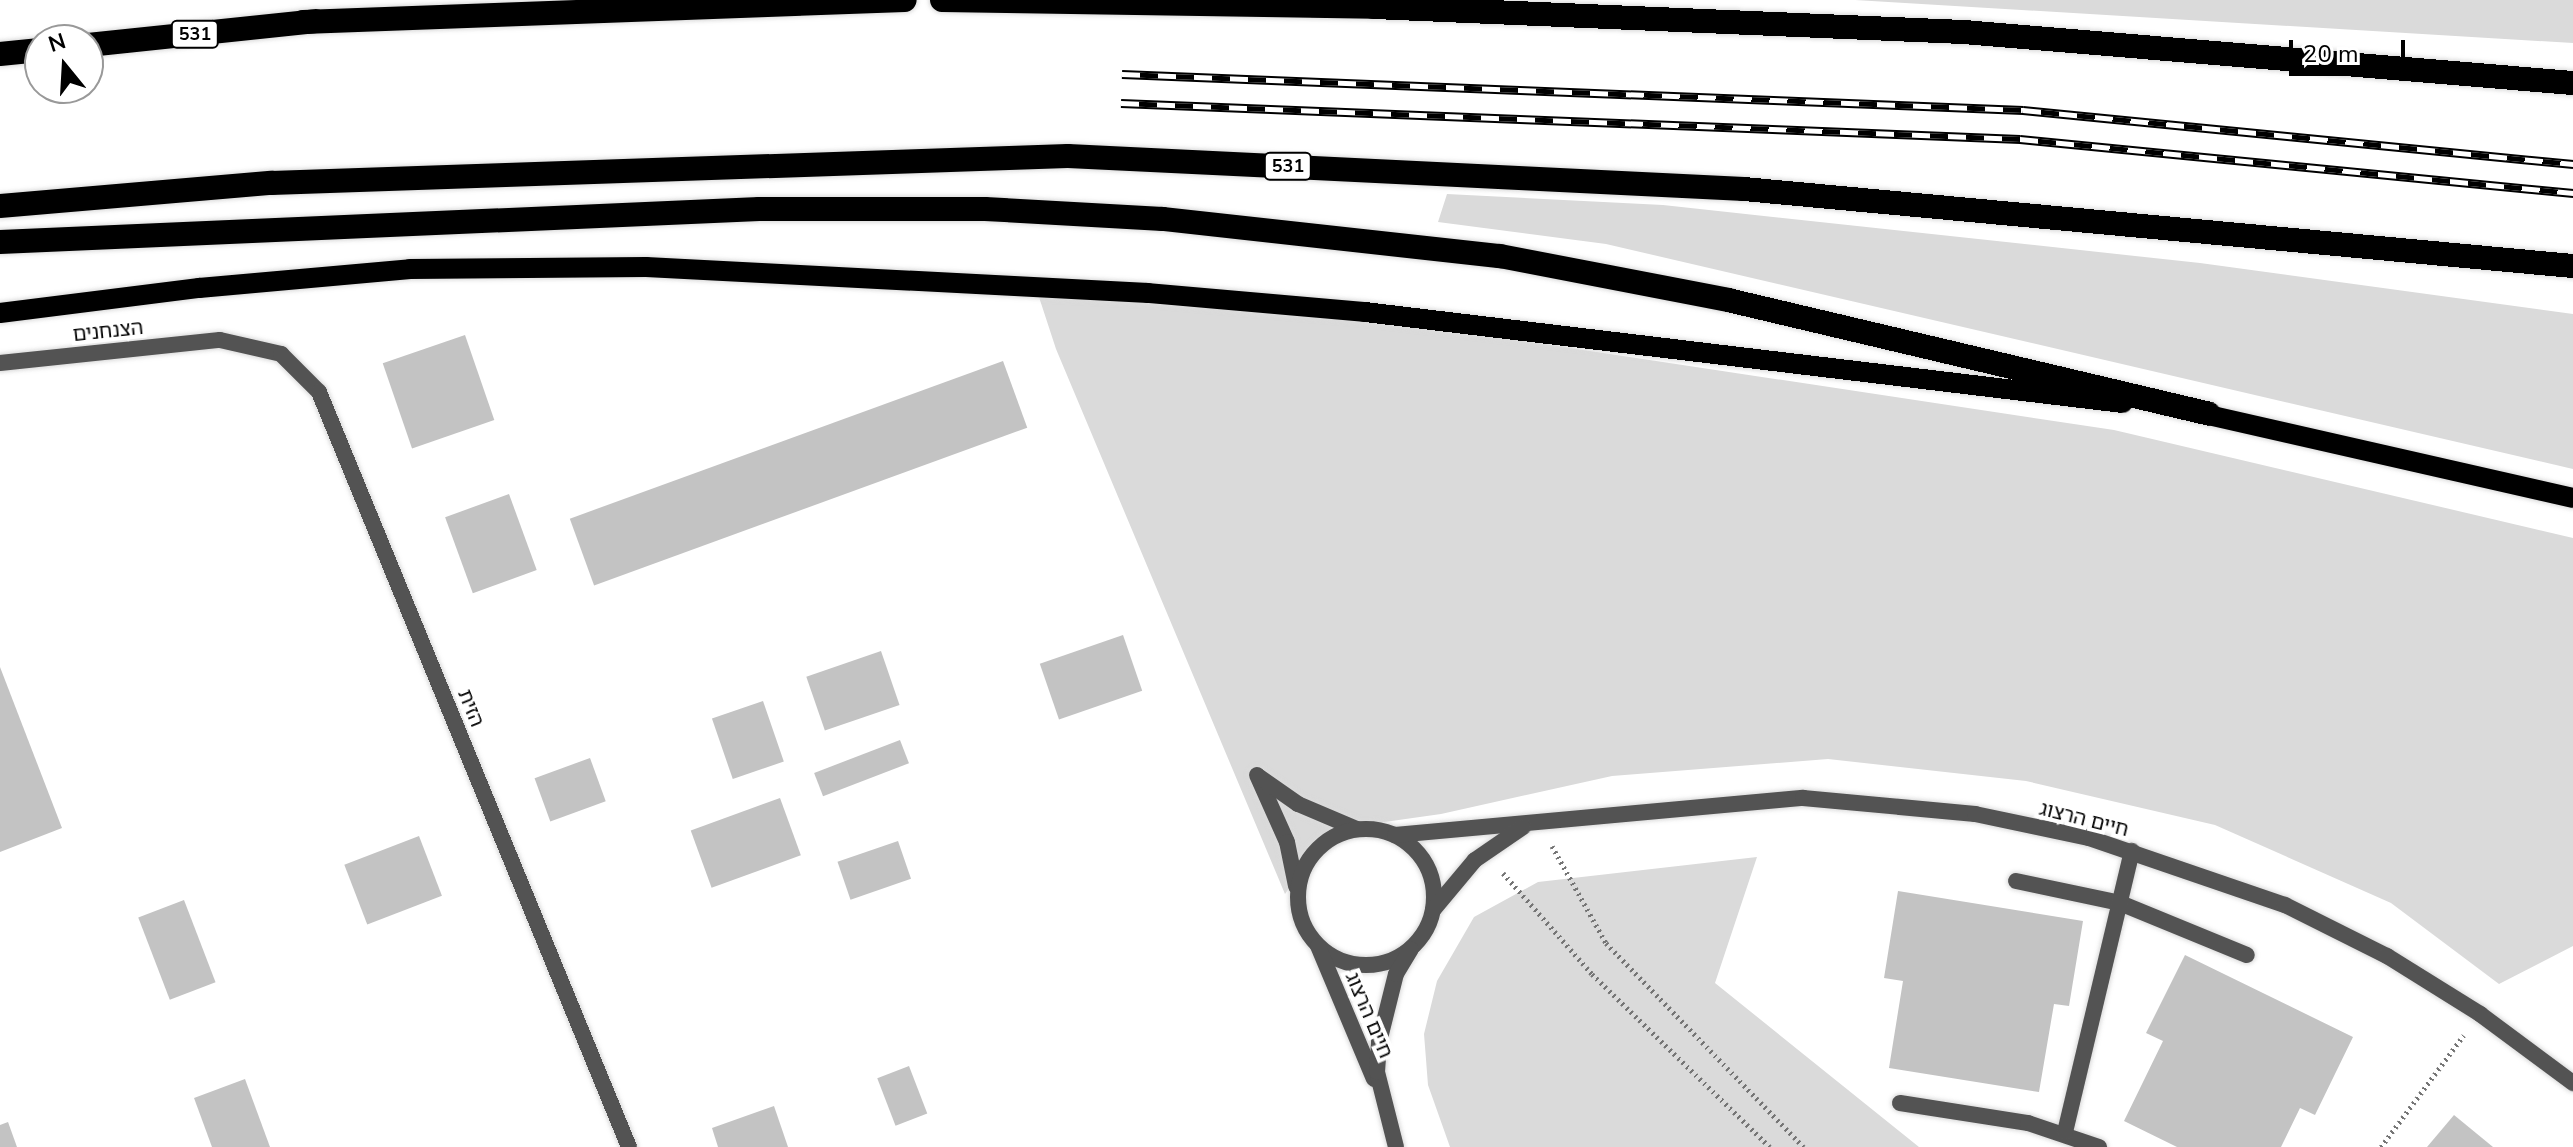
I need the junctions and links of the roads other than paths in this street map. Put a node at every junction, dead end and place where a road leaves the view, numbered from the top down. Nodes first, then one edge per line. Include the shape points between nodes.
1 (509, 0) edge
2 (905, 0) edge
3 (942, 0) edge
4 (303, 22) junction
5 (104, 43) edge
6 (24, 52) edge
7 (0, 54) edge
8 (2573, 83) edge
9 (0, 206) edge
10 (0, 242) edge
11 (2573, 266) edge
12 (0, 313) edge
13 (220, 340) joint
14 (0, 363) edge
15 (2209, 414) junction
16 (2573, 498) edge
17 (1533, 824) junction
18 (1360, 830) junction
19 (1395, 835) junction
20 (2132, 851) junction
21 (2016, 881) dead end
22 (1297, 895) junction
23 (2120, 903) junction
24 (1433, 910) junction
25 (1316, 943) junction
26 (1411, 948) junction
27 (2247, 955) dead end
28 (2573, 1083) edge
29 (1383, 1103) junction
30 (1900, 1103) dead end
31 (2065, 1132) junction
32 (629, 1147) edge
33 (1396, 1147) edge
34 (2099, 1147) edge

1 - 4 highway
2 - 4 highway, 531
3 - 8 highway via 1374,7 1964,32
4 - 5 highway, 531
6 - 7 highway
9 - 11 highway, 531 via 271,183 1068,156 1744,189
10 - 15 highway via 759,209 985,209 1163,219 1500,256 1728,300
12 - 15 main road via 410,269 556,265 731,271 1148,293 1365,312
13 - 14 street, הצנחנים
13 - 32 street, הזית via 281,354 312,385 332,418
15 - 16 main road
17 - 19 street, חיים הרצוג
17 - 20 street, חיים הרצוג via 1803,798 1975,814
17 - 24 street, חיים הרצוג via 1484,853
18 - 19 street
18 - 22 street via 1331,838 1313,853
18 - 22 street via 1298,804 1257,775 1287,842
19 - 24 street via 1427,866
20 - 23 street
20 - 28 street, חיים הרצוג via 2285,905 2387,956 2480,1014
21 - 23 street
22 - 25 street via 1300,917
23 - 27 street
23 - 31 street
24 - 26 street
25 - 26 street via 1348,963 1370,965
25 - 29 street, חיים הרצוג
26 - 29 street, חיים הרצוג via 1396,974 1382,1025 1377,1072
29 - 33 street, חיים הרצוג
30 - 31 street
31 - 34 street

